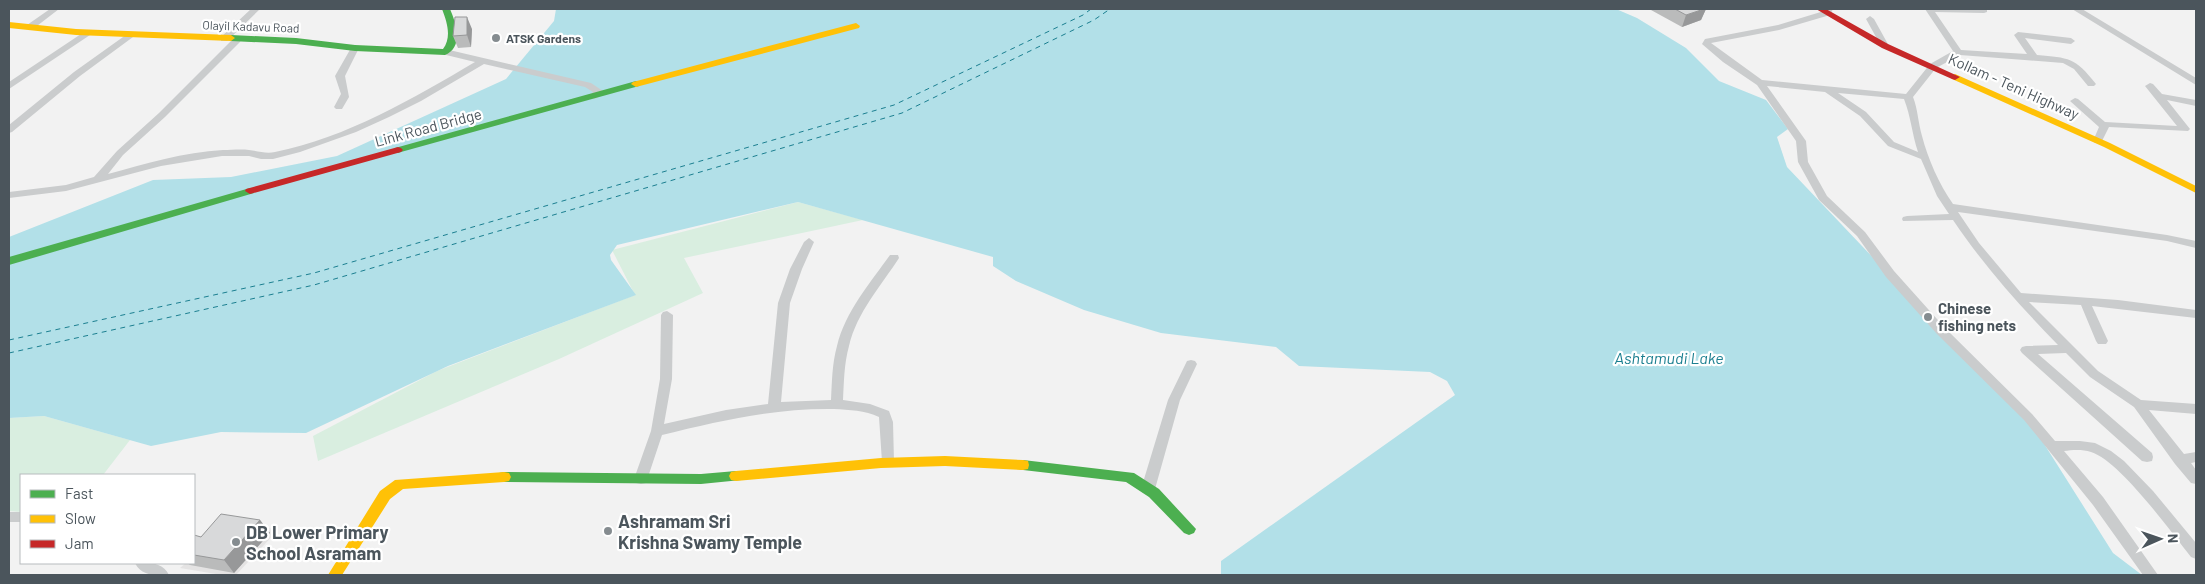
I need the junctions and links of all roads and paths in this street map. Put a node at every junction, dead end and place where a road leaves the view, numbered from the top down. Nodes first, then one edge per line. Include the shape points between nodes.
1 (55, 9) edge
2 (256, 9) edge
3 (446, 9) edge
4 (1929, 9) edge
5 (1982, 9) edge
6 (2076, 9) edge
7 (1825, 10) edge
8 (1870, 20) dead end
9 (9, 25) edge
10 (856, 26) dead end
11 (30, 27) junction
12 (87, 33) junction
13 (130, 35) junction
14 (224, 39) junction
15 (237, 40) junction
16 (2071, 42) dead end
17 (1885, 46) junction
18 (355, 48) junction
19 (445, 52) junction
20 (1958, 52) junction
21 (2034, 58) junction
22 (484, 60) junction
23 (1933, 66) junction
24 (2196, 82) edge
25 (1760, 83) junction
26 (2091, 84) dead end
27 (9, 86) edge
28 (2150, 86) dead end
29 (1826, 89) junction
30 (594, 96) junction
31 (2160, 96) junction
32 (1908, 97) junction
33 (2076, 101) dead end
34 (2196, 103) edge
35 (339, 107) dead end
36 (2104, 126) junction
37 (2185, 129) junction
38 (9, 130) edge
39 (2196, 132) edge
40 (2098, 141) junction
41 (1925, 157) junction
42 (97, 181) junction
43 (2196, 190) edge
44 (9, 195) edge
45 (1949, 206) junction
46 (1956, 217) junction
47 (1907, 219) dead end
48 (809, 242) dead end
49 (2196, 244) edge
50 (894, 258) dead end
51 (9, 261) edge
52 (2018, 297) junction
53 (2085, 302) junction
54 (2196, 314) edge
55 (668, 315) dead end
56 (2102, 341) dead end
57 (2070, 349) junction
58 (1191, 364) dead end
59 (2138, 404) junction
60 (837, 405) junction
61 (774, 406) junction
62 (2196, 409) edge
63 (657, 431) junction
64 (2053, 446) junction
65 (2147, 457) dead end
66 (2196, 457) edge
67 (2180, 460) junction
68 (888, 462) junction
69 (641, 479) junction
70 (2196, 479) edge
71 (1148, 489) junction
72 (1189, 529) dead end
73 (2196, 553) edge
74 (144, 564) edge
75 (162, 575) edge
76 (335, 575) edge
77 (2151, 575) edge

1 - 11 street
2 - 14 street
3 - 19 street via 453,26 451,44
4 - 5 street
4 - 20 street
6 - 24 street
7 - 17 street, Kollam - Teni Highway
7 - 25 street via 1779,27 1708,41 1706,44
8 - 17 street
9 - 11 street, Olayil Kadavu Road
10 - 30 street, Link Road Bridge
11 - 12 street, Olayil Kadavu Road
12 - 13 street, Olayil Kadavu Road
12 - 27 street
13 - 14 street, Olayil Kadavu Road
13 - 38 street
14 - 15 street, Olayil Kadavu Road
15 - 18 street, Olayil Kadavu Road via 296,41
15 - 42 street via 120,153
16 - 21 street via 2018,35
17 - 23 street, Kollam - Teni Highway
18 - 19 street, Olayil Kadavu Road
18 - 35 street via 340,76 347,92
19 - 22 street
20 - 21 street
20 - 23 street
21 - 26 street via 2069,62
22 - 30 street via 588,85 598,91
22 - 42 street via 410,103 316,145 273,156 249,153 214,155 160,164
23 - 32 street
23 - 40 street, Kollam - Teni Highway
25 - 29 street
25 - 64 street via 1800,141 1803,162 1822,198 1861,234 1890,274 1941,331
28 - 31 street
29 - 32 street
29 - 41 street via 1863,114 1891,144
30 - 51 street, Link Road Bridge
31 - 34 street
31 - 37 street
32 - 41 street
33 - 36 street
36 - 37 street via 2118,124
36 - 40 street
37 - 39 street
40 - 43 street, Kollam - Teni Highway
41 - 45 street
42 - 44 street
45 - 46 street
45 - 49 street
46 - 47 street
46 - 52 street via 1975,246
48 - 61 street via 784,303
50 - 60 street via 854,316 845,336
52 - 53 street
52 - 57 street
53 - 54 street
53 - 56 street
55 - 63 street via 666,379
57 - 59 street via 2094,374
57 - 65 street via 2026,350
58 - 71 street via 1174,400
59 - 62 street
59 - 67 street
60 - 61 street
60 - 68 street via 860,406 885,414
61 - 63 street
63 - 69 street
64 - 73 street via 2085,446 2110,457 2140,486
64 - 77 street via 2098,501
66 - 67 street
67 - 70 street
68 - 69 street via 701,479
68 - 71 street via 1033,465 1129,477
69 - 76 street via 501,476 400,484 377,506
71 - 72 street
74 - 75 street

